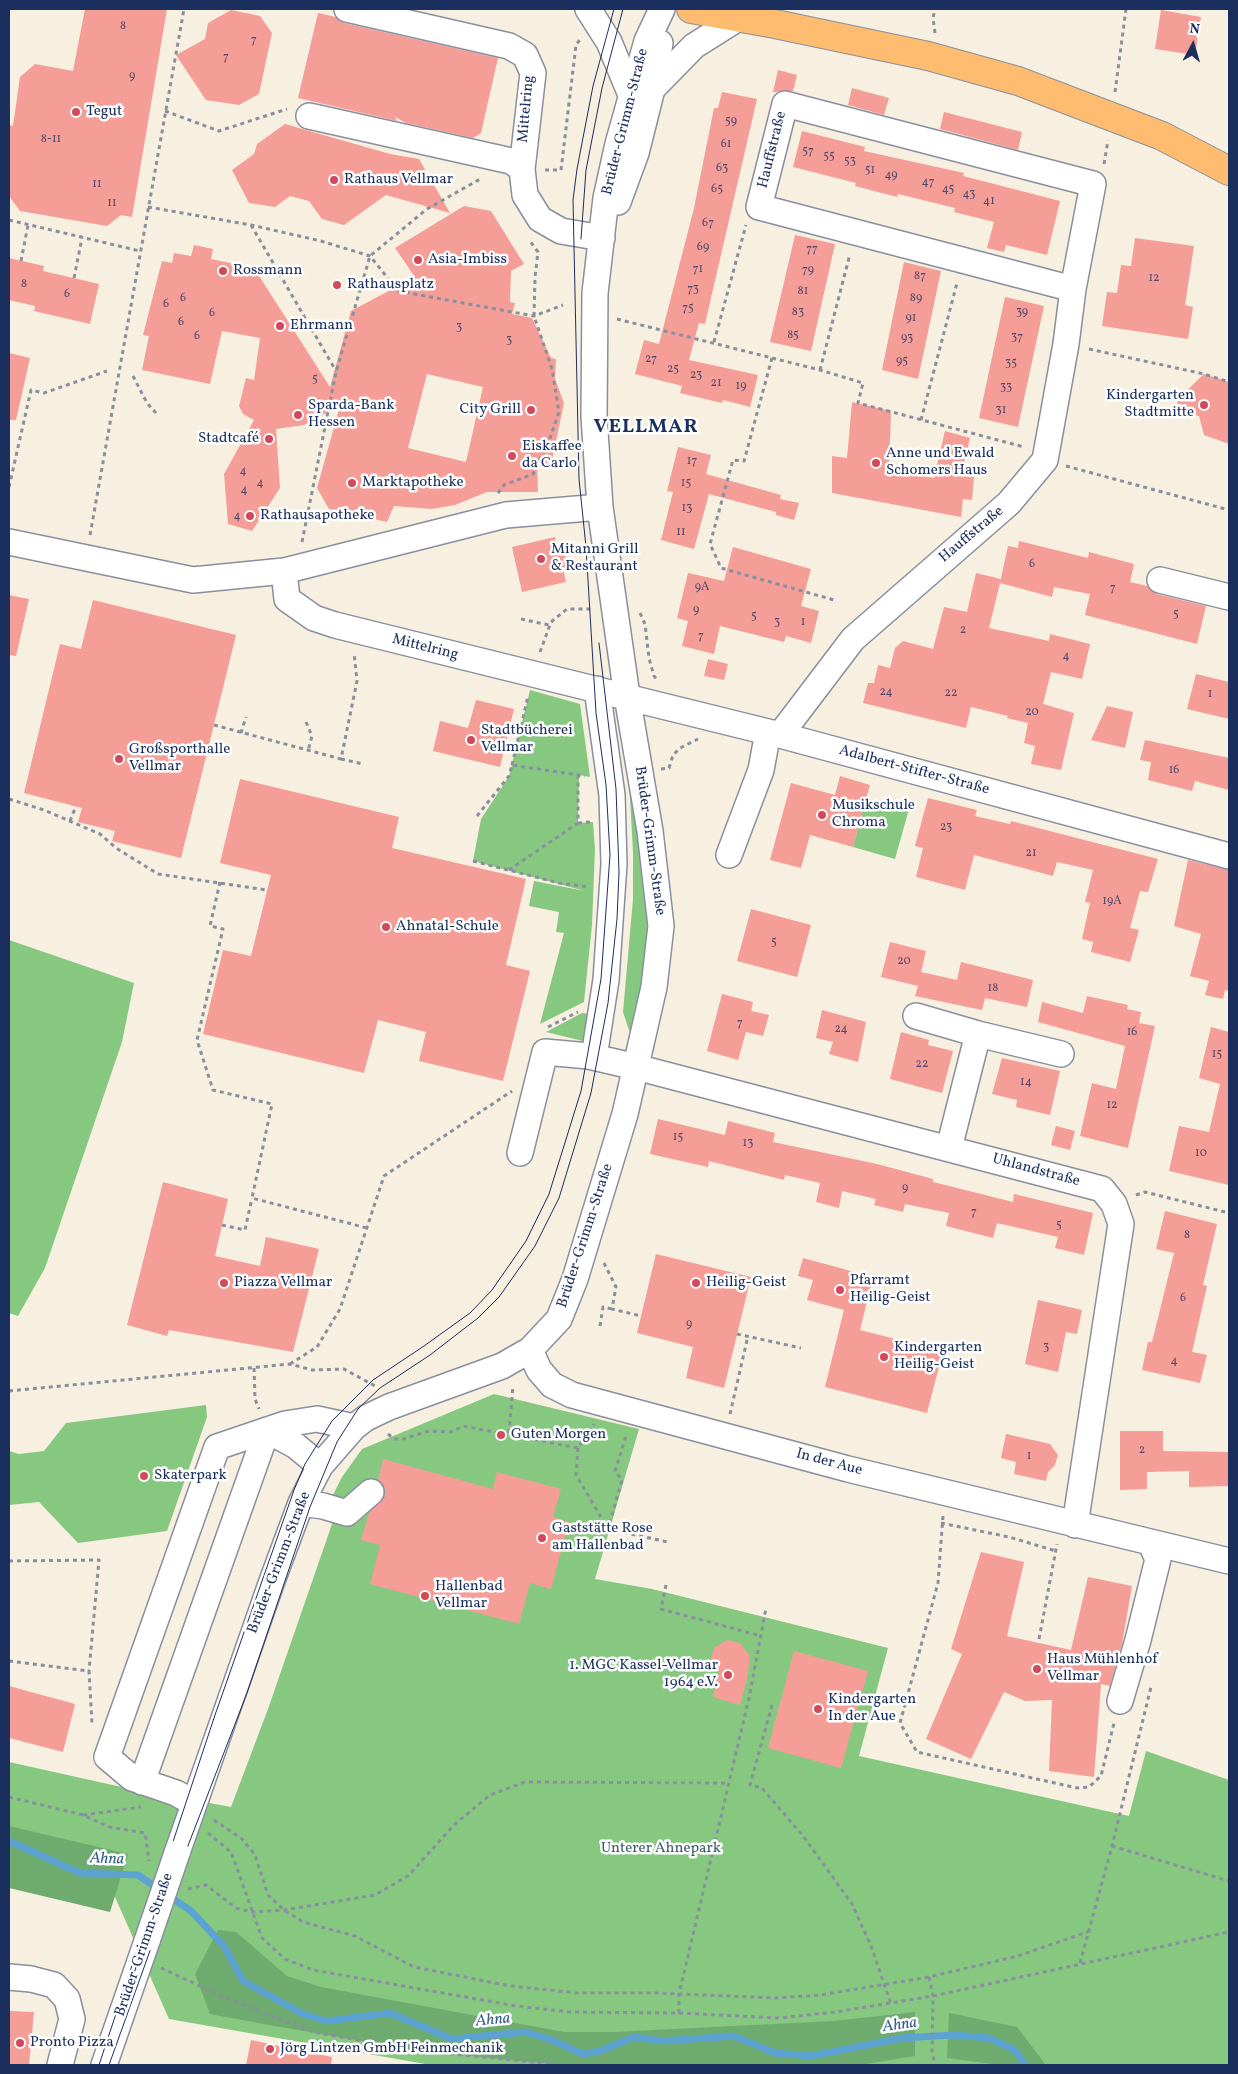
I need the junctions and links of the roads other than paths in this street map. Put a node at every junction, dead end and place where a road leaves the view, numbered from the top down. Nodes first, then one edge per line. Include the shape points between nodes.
1 (347, 9) edge
2 (663, 9) edge
3 (691, 9) edge
4 (592, 14) edge
5 (756, 17) edge
6 (641, 92) junction
7 (309, 116) road end
8 (516, 165) junction
9 (1229, 171) edge
10 (602, 238) junction
11 (1073, 289) junction
12 (600, 507) junction
13 (9, 542) edge
14 (293, 568) junction
15 (1160, 580) dead end
16 (1229, 597) edge
17 (597, 688) junction
18 (627, 696) junction
19 (774, 733) junction
20 (729, 855) dead end
21 (1229, 856) edge
22 (916, 1016) dead end
23 (978, 1034) junction
24 (1060, 1054) dead end
25 (594, 1057) junction
26 (636, 1067) junction
27 (949, 1148) junction
28 (520, 1153) dead end
29 (530, 1350) junction
30 (354, 1427) junction
31 (267, 1430) junction
32 (320, 1466) junction
33 (371, 1492) dead end
34 (301, 1503) junction
35 (1067, 1532) junction
36 (1150, 1542) junction
37 (1229, 1561) edge
38 (1120, 1702) road end
39 (142, 1782) junction
40 (194, 1803) junction
41 (9, 1977) edge
42 (60, 2065) edge
43 (104, 2065) edge

1 - 8 street, Mittelring via 509,46 525,55 533,74
2 - 6 street, Brüder-Grimm-Straße via 647,41
3 - 5 main road
4 - 6 street
5 - 6 street via 694,46
5 - 9 main road via 928,56 1018,81 1162,136
6 - 10 street, Brüder-Grimm-Straße via 606,198
7 - 8 street
8 - 10 street, Mittelring via 526,195 540,219 561,231
10 - 12 street, Brüder-Grimm-Straße via 597,270 594,350 594,416
11 - 11 street, Hauffstraße via 1093,184 785,104 759,207
11 - 19 street, Hauffstraße via 1044,460 1009,503 853,639
12 - 14 street via 506,515
12 - 18 street, Brüder-Grimm-Straße
13 - 14 street via 194,580
14 - 17 street, Mittelring via 287,599 314,618 533,675
15 - 16 street
17 - 18 street, Adalbert-Stifter-Straße
17 - 25 street via 612,795 614,864 612,919
18 - 19 street, Adalbert-Stifter-Straße
18 - 26 street, Brüder-Grimm-Straße via 650,831 661,926 654,987
19 - 20 street
19 - 21 street, Adalbert-Stifter-Straße
22 - 23 street
23 - 24 street
23 - 27 street
25 - 26 street, Uhlandstraße
25 - 28 street, Uhlandstraße via 546,1052
26 - 27 street, Uhlandstraße
26 - 29 street, Brüder-Grimm-Straße via 575,1279 559,1319
27 - 35 street, Uhlandstraße via 1102,1188 1114,1204 1121,1224
29 - 30 street, Brüder-Grimm-Straße via 502,1366 395,1406 366,1418
29 - 35 street, In der Aue via 539,1370 552,1385 572,1395 726,1435
30 - 31 street via 317,1419
30 - 32 street, Brüder-Grimm-Straße
31 - 32 street via 296,1446
31 - 39 street
31 - 39 street via 217,1448 107,1757 132,1778
32 - 34 street, Brüder-Grimm-Straße
33 - 34 street via 347,1513
34 - 40 street, Brüder-Grimm-Straße
35 - 36 street, In der Aue
36 - 37 street, In der Aue
36 - 38 street via 1158,1559
39 - 40 street
40 - 43 street, Brüder-Grimm-Straße, bridge
41 - 42 street via 54,1985 67,1999 72,2019

